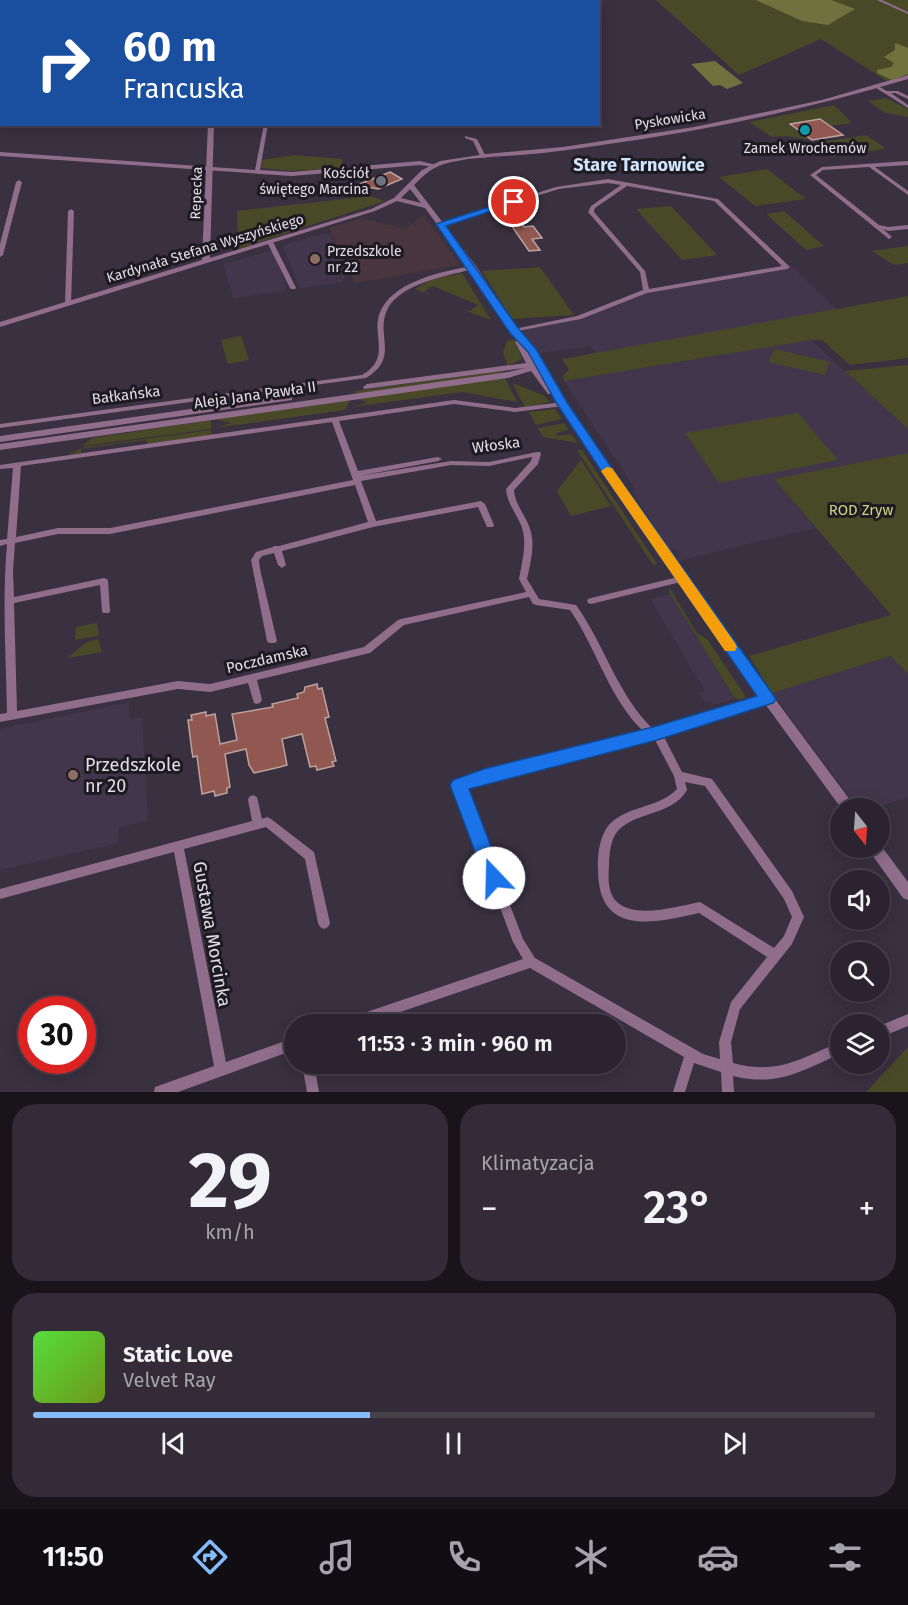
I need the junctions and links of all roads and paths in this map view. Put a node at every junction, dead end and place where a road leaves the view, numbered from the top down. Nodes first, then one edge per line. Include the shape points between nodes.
1 (879, 0) edge
2 (908, 13) edge
3 (908, 78) edge
4 (878, 87) junction
5 (887, 92) junction
6 (908, 98) edge
7 (908, 106) edge
8 (210, 126) edge
9 (266, 126) edge
10 (467, 137) dead end
11 (0, 154) edge
12 (483, 157) junction
13 (908, 163) edge
14 (433, 165) junction
15 (869, 165) junction
16 (208, 167) junction
17 (257, 171) junction
18 (19, 182) dead end
19 (626, 184) junction
20 (411, 185) junction
21 (405, 192) junction
22 (908, 193) edge
23 (417, 194) junction
24 (396, 199) junction
25 (428, 207) junction
26 (71, 211) dead end
27 (872, 223) junction
28 (441, 224) junction
29 (908, 227) edge
30 (889, 237) dead end
31 (270, 242) junction
32 (0, 255) edge
33 (206, 262) junction
34 (473, 268) junction
35 (293, 288) dead end
36 (646, 291) junction
37 (68, 304) junction
38 (0, 325) edge
39 (514, 331) junction
40 (526, 356) junction
41 (536, 367) junction
42 (513, 371) junction
43 (544, 384) junction
44 (562, 404) junction
45 (335, 419) junction
46 (0, 426) edge
47 (0, 439) edge
48 (0, 447) edge
49 (438, 459) dead end
50 (0, 461) edge
51 (14, 465) junction
52 (0, 467) edge
53 (355, 479) junction
54 (373, 524) junction
55 (490, 525) dead end
56 (10, 541) junction
57 (0, 543) edge
58 (278, 548) junction
59 (282, 565) dead end
60 (682, 579) junction
61 (529, 594) junction
62 (9, 601) junction
63 (591, 601) dead end
64 (106, 611) dead end
65 (5, 619) edge
66 (272, 641) dead end
67 (252, 678) junction
68 (768, 699) junction
69 (257, 700) dead end
70 (12, 715) junction
71 (0, 718) edge
72 (655, 734) junction
73 (679, 776) junction
74 (841, 798) edge
75 (253, 800) dead end
76 (258, 824) junction
77 (178, 846) junction
78 (882, 858) edge
79 (908, 893) edge
80 (0, 894) edge
81 (324, 923) dead end
82 (775, 956) junction
83 (531, 962) junction
84 (379, 1014) edge
85 (908, 1020) edge
86 (890, 1027) edge
87 (284, 1047) edge
88 (830, 1052) edge
89 (691, 1054) junction
90 (221, 1068) junction
91 (728, 1068) junction
92 (310, 1074) edge
93 (160, 1092) edge
94 (313, 1092) edge
95 (679, 1092) edge
96 (728, 1092) edge

1 - 2 street
3 - 4 street, Pyskowicka
4 - 5 street
4 - 12 street, Pyskowicka via 753,118 562,149
5 - 6 street
5 - 7 street
8 - 16 street, Repecka
9 - 17 street
10 - 12 street via 475,140
11 - 16 street
12 - 14 street, Pyskowicka
13 - 15 street
14 - 17 street via 309,174
14 - 20 street, Kardynała Stefana Wyszyńskiego
15 - 22 street
15 - 27 street via 822,169 813,175
16 - 17 street
16 - 33 street, Repecka
18 - 32 street
19 - 28 street via 597,181 568,186
19 - 36 street via 591,212 643,272
19 - 36 street via 716,200 787,267
20 - 21 street, Kardynała Stefana Wyszyńskiego
20 - 23 street
21 - 23 street
21 - 24 street, Kardynała Stefana Wyszyńskiego
23 - 25 street
24 - 25 street
24 - 31 street, Kardynała Stefana Wyszyńskiego
25 - 28 street
26 - 37 street
27 - 29 street via 888,229
27 - 30 street
28 - 34 street
31 - 33 street, Kardynała Stefana Wyszyńskiego
31 - 35 street
33 - 37 street, Kardynała Stefana Wyszyńskiego
34 - 39 street
34 - 46 street, Bałkańska via 429,277 390,301 382,318 382,363 376,372 364,377
36 - 39 street via 579,318
37 - 38 street, Kardynała Stefana Wyszyńskiego
39 - 40 street
39 - 41 street
40 - 41 street
40 - 42 street
41 - 42 street, Aleja Jana Pawła II
41 - 43 street
41 - 44 street
42 - 43 street, Aleja Jana Pawła II
42 - 47 street, Aleja Jana Pawła II
42 - 48 street, Aleja Jana Pawła II
43 - 44 street
44 - 45 street via 515,410 459,402
44 - 60 street
45 - 51 street
45 - 53 street
49 - 53 street, Włoska
50 - 51 street
51 - 52 street
51 - 56 street
53 - 54 street
53 - 56 street, Włoska via 110,531 58,531
53 - 61 street, Włoska via 451,463 489,464 537,454 535,462 510,489 530,543 523,579
54 - 55 street via 481,504
54 - 58 street
56 - 57 street
56 - 62 street
58 - 59 street
58 - 66 street via 259,554 255,560
60 - 63 street
60 - 68 street
61 - 67 street, Poczdamska via 401,622 367,650
61 - 72 street via 536,602 573,607 584,620 631,713
62 - 64 street via 104,581
62 - 65 street
65 - 70 street
67 - 69 street
67 - 70 street, Poczdamska via 210,688 178,686
68 - 72 street
68 - 74 street
70 - 71 street, Poczdamska
72 - 73 street
72 - 83 street via 459,785 519,942
73 - 82 street via 708,782 797,911 788,940
73 - 82 street via 682,790 677,798 628,816 611,832 603,856 604,885 610,903 627,915 645,918 700,907
75 - 76 street
76 - 77 street
76 - 81 street via 267,822 310,856
77 - 80 street, Gustawa Morcinka
77 - 90 street, Gustawa Morcinka
78 - 79 street
82 - 91 street via 735,1006 725,1042
83 - 84 street
83 - 89 street
85 - 86 street
87 - 90 street
88 - 91 street via 783,1070 757,1075
89 - 91 street
89 - 95 street
90 - 93 street
91 - 96 street
92 - 94 street

